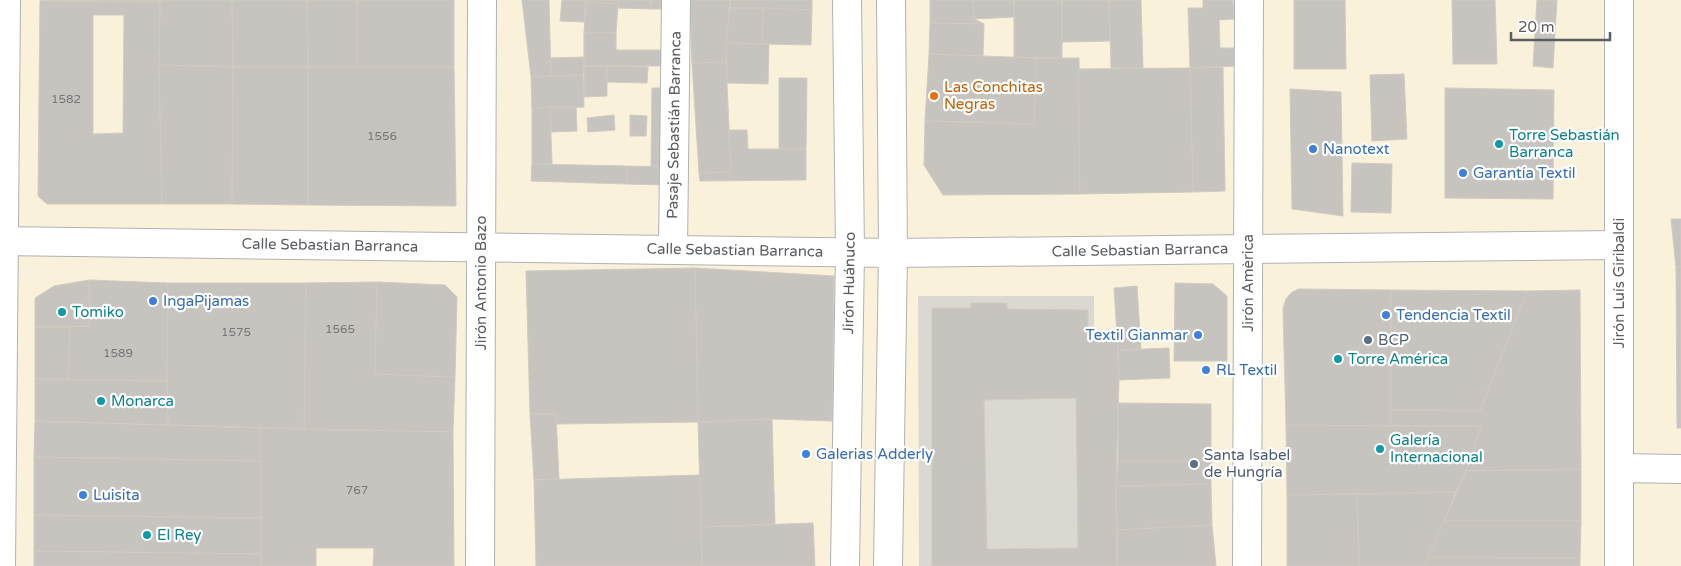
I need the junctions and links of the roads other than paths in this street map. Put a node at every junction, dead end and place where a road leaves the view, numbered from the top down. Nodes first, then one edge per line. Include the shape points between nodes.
1 (6, 0) edge
2 (482, 0) edge
3 (676, 0) edge
4 (847, 0) edge
5 (890, 0) edge
6 (1249, 0) edge
7 (1620, 0) edge
8 (2, 241) edge
9 (1619, 245) junction
10 (481, 247) junction
11 (673, 249) junction
12 (1248, 249) junction
13 (850, 252) junction
14 (893, 253) junction
15 (1619, 468) junction
16 (1681, 469) edge
17 (1, 566) edge
18 (480, 566) edge
19 (845, 566) edge
20 (888, 566) edge
21 (1247, 566) edge
22 (1619, 566) edge

1 - 8 street
2 - 10 street, Jirón Antonio Bazo
3 - 11 street, Pasaje Sebastián Barranca
4 - 13 street, Jirón Huánuco
5 - 14 street
6 - 12 street, Jirón Amèrica
7 - 9 street, Jirón Luís Giribaldi
8 - 10 street, Calle Sebastian Barranca
8 - 17 street
9 - 12 street, Calle Sebastian Barranca
9 - 15 street, Jirón Luís Giribaldi
10 - 11 street, Calle Sebastian Barranca
10 - 18 street, Jirón Antonio Bazo
11 - 13 street, Calle Sebastian Barranca
12 - 14 street, Calle Sebastian Barranca
12 - 21 street, Jirón Amèrica
13 - 14 street, Calle Sebastian Barranca
13 - 19 street, Jirón Huánuco
14 - 20 street
15 - 16 street
15 - 22 street, Jirón Luís Giribaldi

